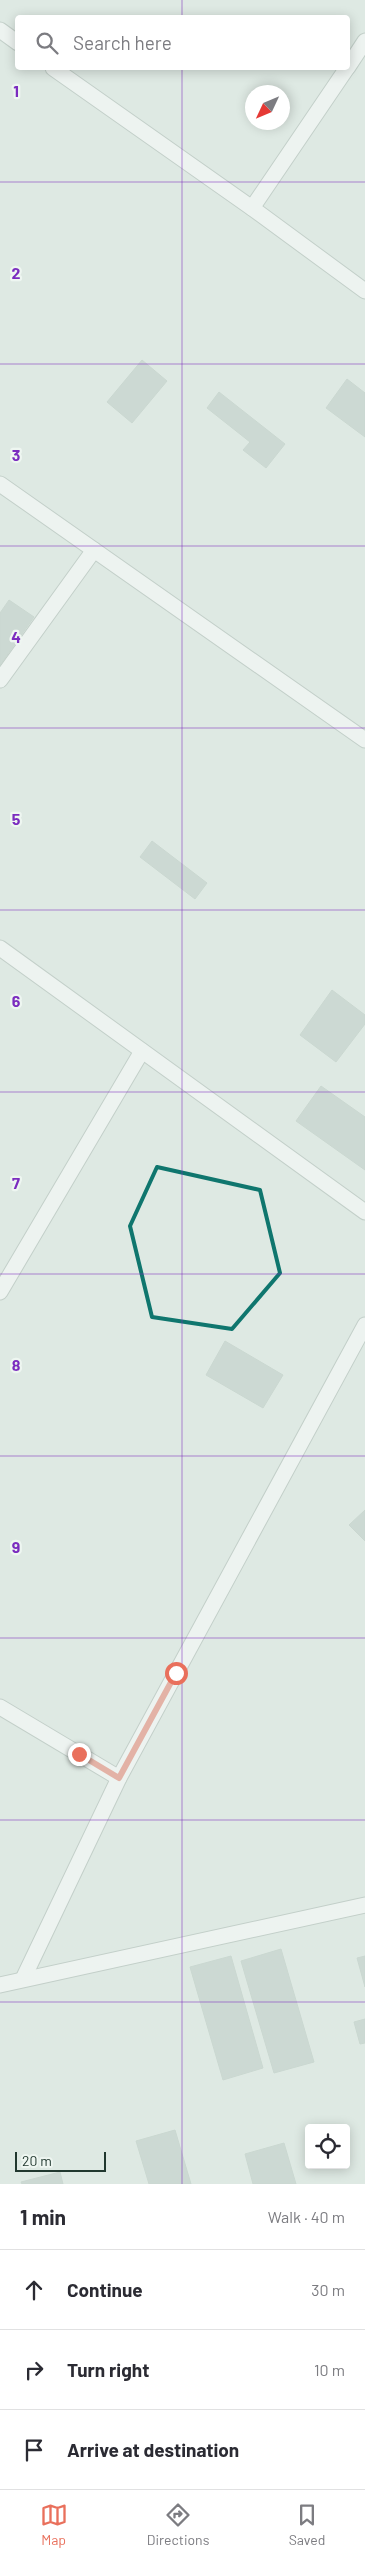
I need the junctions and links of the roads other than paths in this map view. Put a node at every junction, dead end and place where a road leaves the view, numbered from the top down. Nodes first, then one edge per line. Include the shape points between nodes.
1 (0, 30) edge
2 (15, 41) edge
3 (365, 42) edge
4 (350, 63) edge
5 (56, 70) edge
6 (345, 70) edge
7 (252, 208) junction
8 (365, 291) edge
9 (0, 484) edge
10 (94, 550) junction
11 (0, 680) edge
12 (365, 740) edge
13 (0, 948) edge
14 (142, 1051) junction
15 (365, 1212) edge
16 (0, 1292) edge
17 (365, 1324) edge
18 (0, 1707) edge
19 (119, 1778) junction
20 (365, 1905) edge
21 (23, 1979) junction
22 (0, 1985) edge

1 - 2 street
3 - 4 street
5 - 7 street
6 - 7 street
7 - 8 street
9 - 10 street
10 - 11 street
10 - 12 street
13 - 14 street
14 - 15 street
14 - 16 street
17 - 19 street
18 - 19 street
19 - 21 street
20 - 21 street
21 - 22 street

